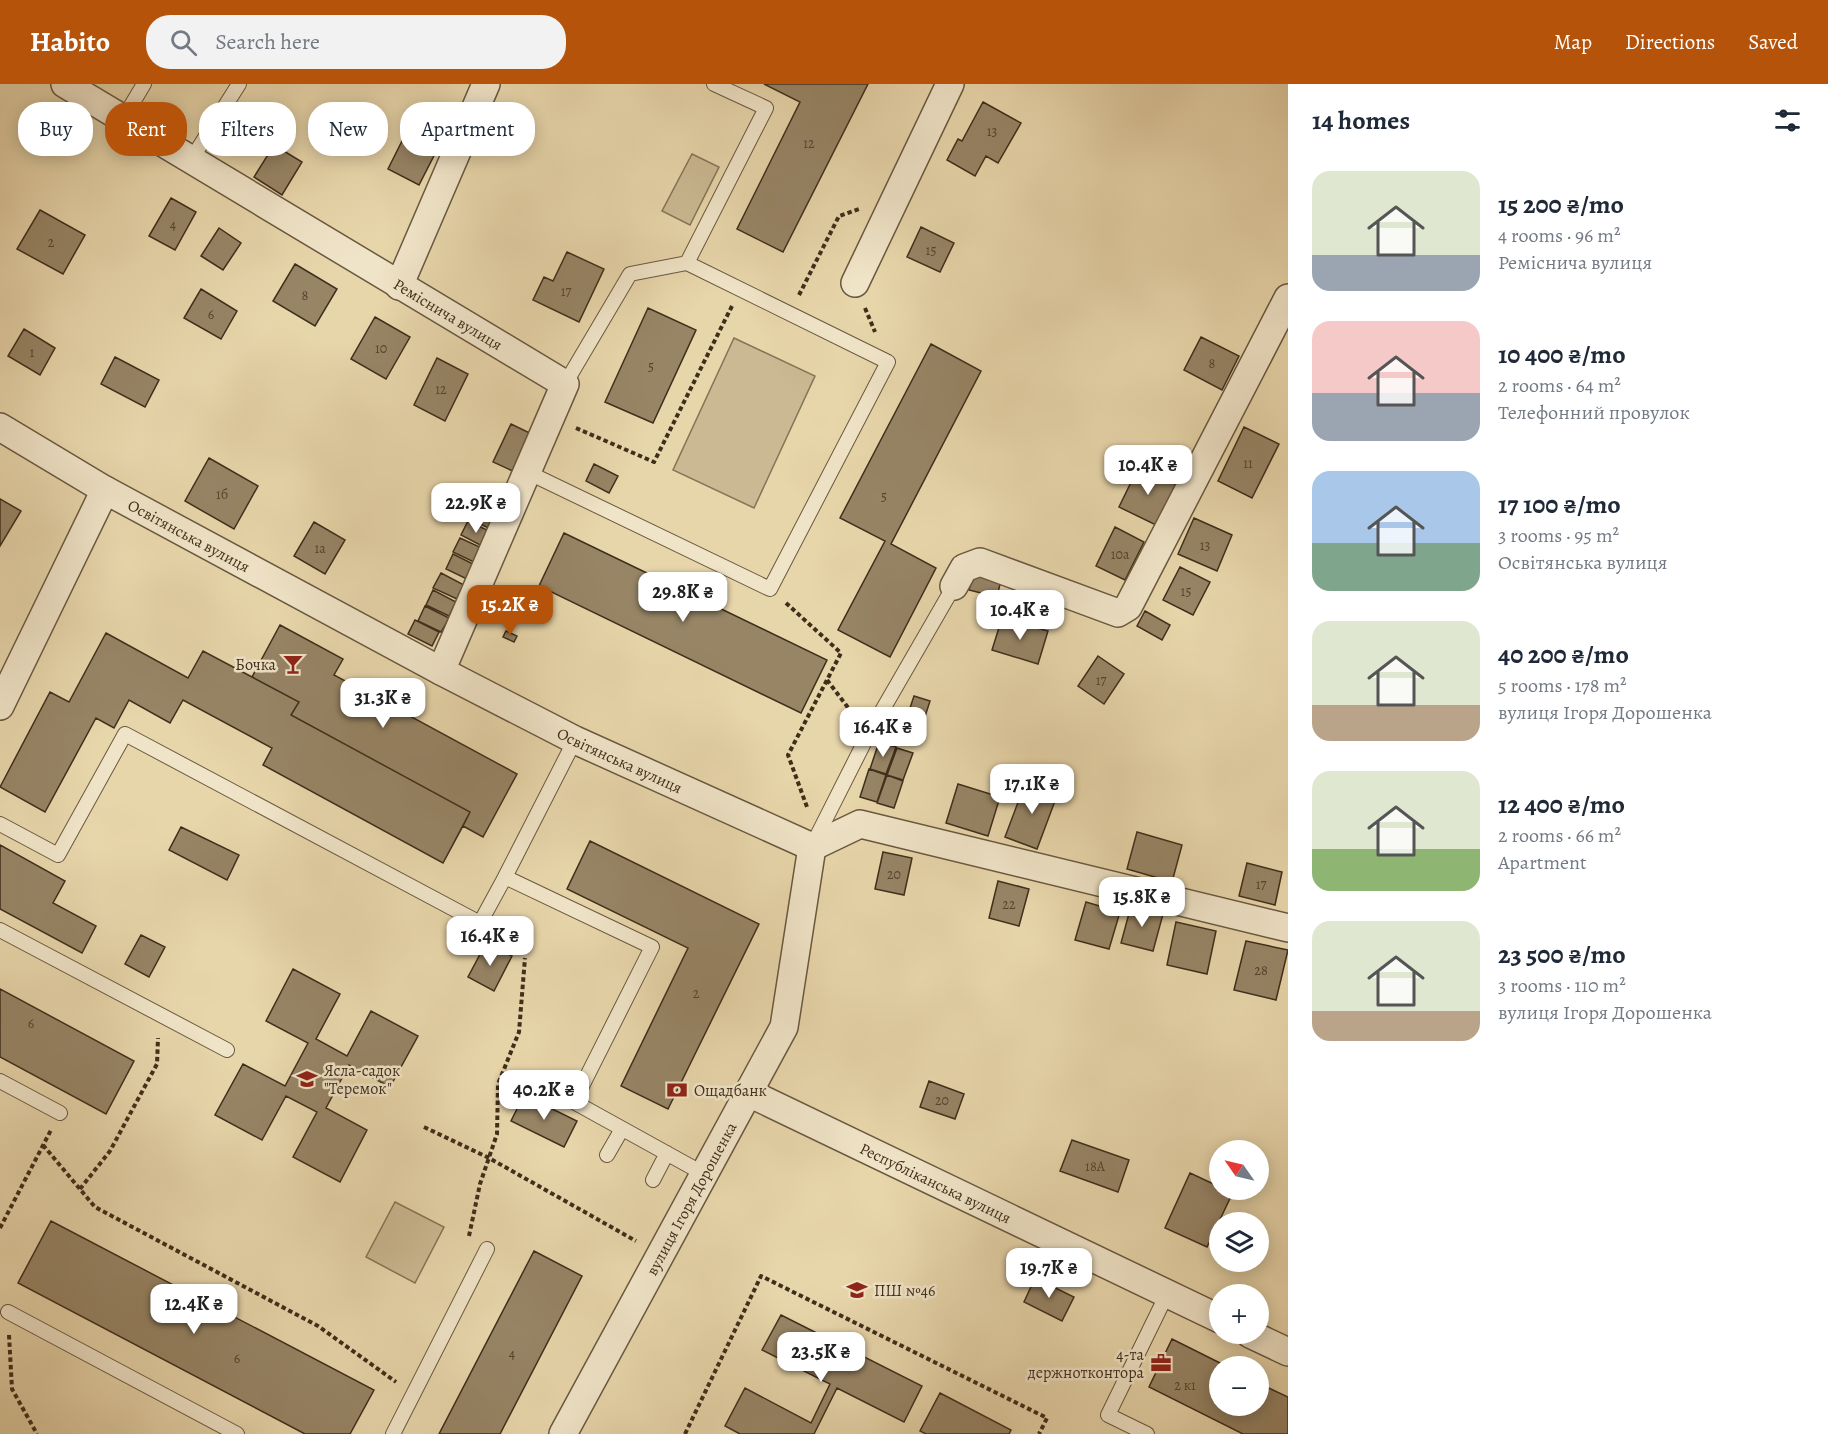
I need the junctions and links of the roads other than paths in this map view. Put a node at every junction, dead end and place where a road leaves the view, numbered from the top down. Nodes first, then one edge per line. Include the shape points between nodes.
1 (64, 84) edge
2 (144, 84) edge
3 (239, 84) edge
4 (486, 84) edge
5 (714, 84) edge
6 (950, 84) edge
7 (133, 102) edge
8 (105, 108) edge
9 (184, 156) edge
10 (191, 160) junction
11 (687, 263) junction
12 (855, 283) road end
13 (399, 286) junction
14 (1288, 298) edge
15 (565, 384) junction
16 (0, 427) edge
17 (527, 472) junction
18 (105, 490) junction
19 (954, 586) joint
20 (441, 671) junction
21 (0, 705) edge
22 (575, 740) junction
23 (0, 824) edge
24 (812, 847) junction
25 (505, 878) junction
26 (1288, 928) edge
27 (0, 930) edge
28 (227, 1050) dead end
29 (0, 1081) edge
30 (749, 1093) junction
31 (60, 1113) road end
32 (622, 1129) junction
33 (667, 1153) junction
34 (608, 1155) dead end
35 (706, 1175) junction
36 (653, 1180) dead end
37 (487, 1249) dead end
38 (1167, 1294) junction
39 (8, 1312) road end
40 (1209, 1314) edge
41 (1269, 1343) edge
42 (1288, 1352) edge
43 (237, 1434) edge
44 (393, 1434) edge
45 (563, 1434) edge
46 (1147, 1434) edge

1 - 8 street, Реміснича вулиця
2 - 7 lane
3 - 10 lane
4 - 13 street
5 - 11 lane via 766,108
6 - 12 street
9 - 10 street, Реміснича вулиця
10 - 13 street, Реміснича вулиця
11 - 15 lane via 630,273
11 - 17 lane via 888,362 770,588
13 - 15 street, Реміснича вулиця
14 - 19 street via 1128,607 1118,613 980,562 964,568
15 - 17 street
16 - 18 street, Освітянська вулиця
17 - 20 street
18 - 20 street, Освітянська вулиця
18 - 21 street
19 - 24 lane via 868,735
20 - 22 street, Освітянська вулиця
22 - 24 street, Освітянська вулиця
22 - 25 lane
23 - 25 lane via 58,855 125,734 480,923
24 - 26 street via 860,824
24 - 30 street, вулиця Ігоря Дорошенка via 784,1027
25 - 32 lane via 652,947 574,1102
27 - 28 lane
29 - 31 lane
30 - 35 street, вулиця Ігоря Дорошенка
30 - 38 street, Республіканська вулиця
32 - 33 lane
32 - 34 lane
33 - 35 lane
33 - 36 lane
35 - 45 street, вулиця Ігоря Дорошенка
37 - 44 lane
38 - 40 street, Республіканська вулиця
38 - 46 lane via 1108,1415
39 - 43 lane
41 - 42 street

